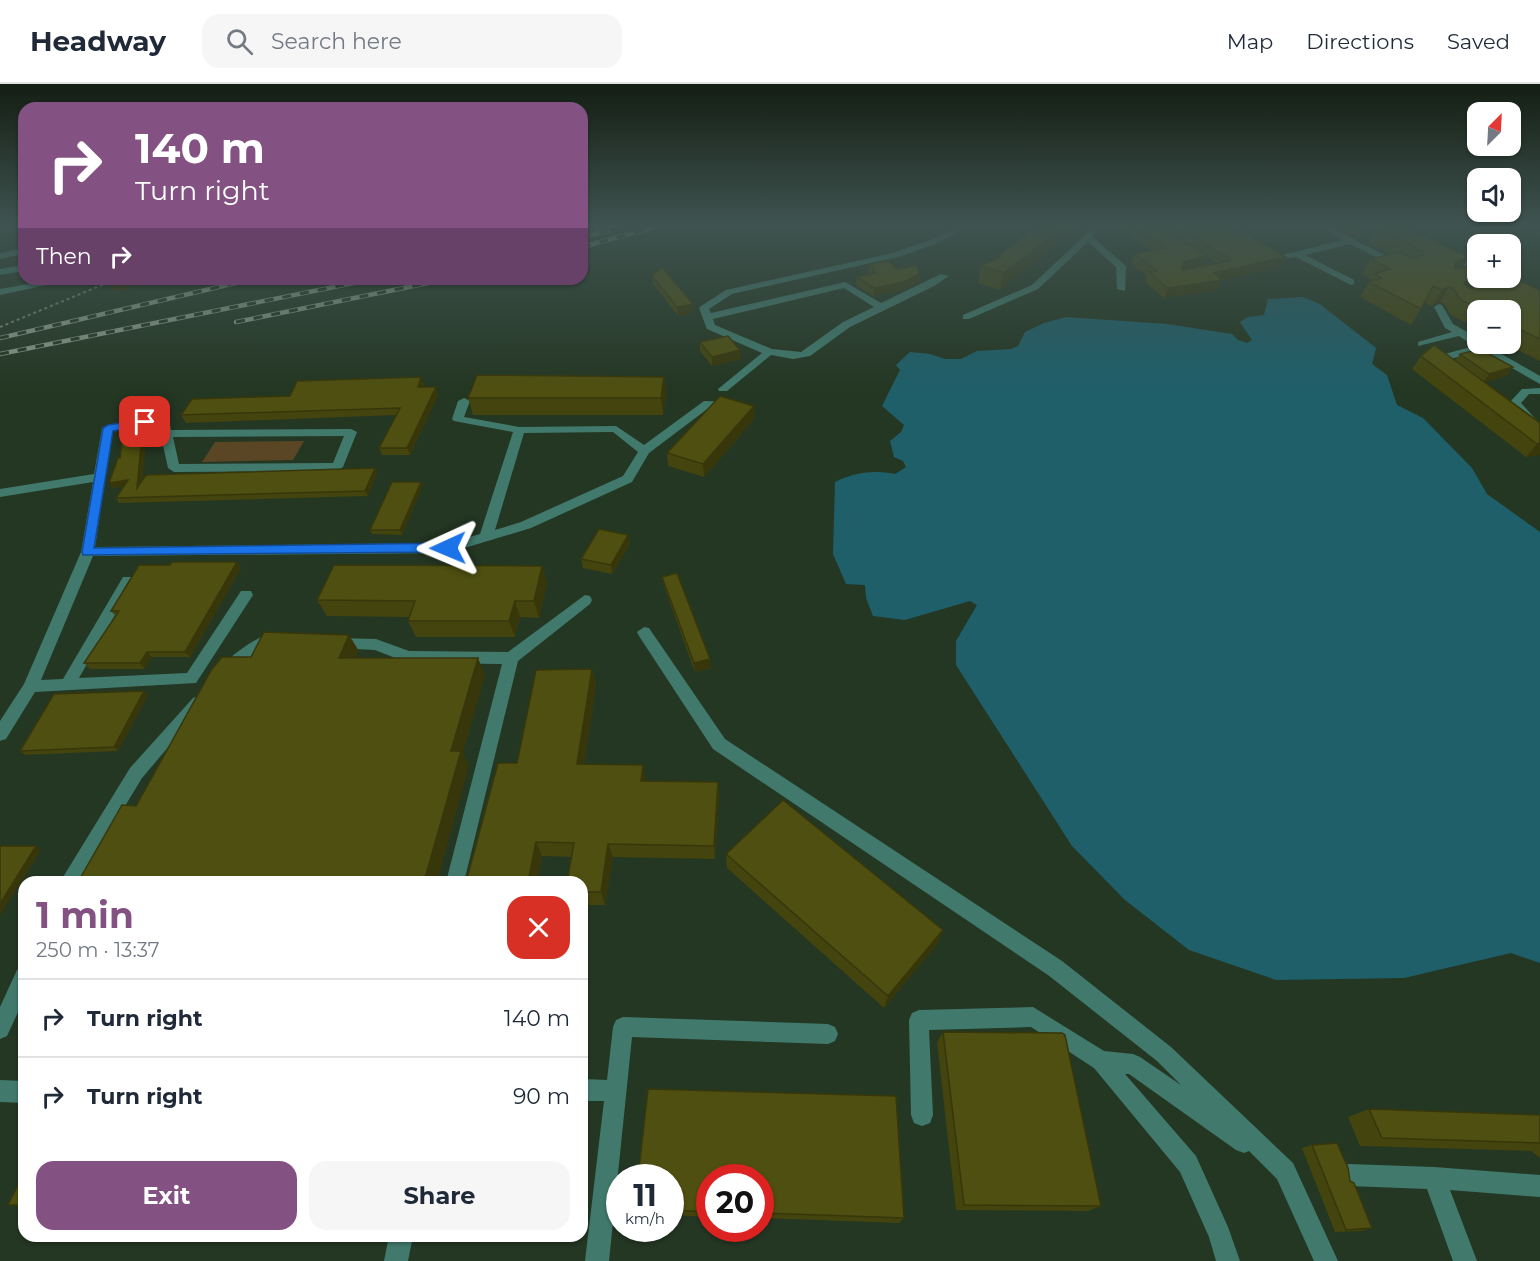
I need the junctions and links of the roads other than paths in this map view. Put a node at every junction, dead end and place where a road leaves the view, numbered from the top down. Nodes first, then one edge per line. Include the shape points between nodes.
1 (15, 278) edge
2 (792, 278) edge
3 (941, 278) edge
4 (1045, 278) edge
5 (1122, 278) edge
6 (1343, 278) edge
7 (1351, 282) dead end
8 (38, 285) edge
9 (1122, 288) dead end
10 (1518, 288) edge
11 (10, 290) junction
12 (0, 292) edge
13 (1540, 299) edge
14 (879, 306) junction
15 (1439, 308) edge
16 (707, 317) junction
17 (966, 317) dead end
18 (1460, 333) junction
19 (1467, 337) edge
20 (1422, 344) dead end
21 (1467, 349) edge
22 (768, 353) junction
23 (1494, 354) edge
24 (1456, 373) edge
25 (1540, 381) edge
26 (723, 389) dead end
27 (1540, 391) edge
28 (464, 401) dead end
29 (741, 405) edge
30 (519, 430) junction
31 (1540, 431) edge
32 (167, 434) junction
33 (644, 452) junction
34 (101, 477) junction
35 (0, 493) edge
36 (486, 537) junction
37 (88, 552) junction
38 (128, 579) edge
39 (246, 595) dead end
40 (585, 600) dead end
41 (644, 632) dead end
42 (290, 640) edge
43 (322, 642) edge
44 (511, 658) junction
45 (69, 684) junction
46 (31, 686) junction
47 (0, 734) edge
48 (73, 876) edge
49 (456, 876) edge
50 (18, 991) edge
51 (0, 1029) edge
52 (828, 1034) dead end
53 (1101, 1061) junction
54 (588, 1090) edge
55 (0, 1091) edge
56 (616, 1091) junction
57 (18, 1092) edge
58 (922, 1115) dead end
59 (1285, 1172) junction
60 (1349, 1175) edge
61 (1434, 1178) junction
62 (1540, 1186) edge
63 (401, 1242) edge
64 (396, 1261) edge
65 (597, 1261) edge
66 (1228, 1261) edge
67 (1326, 1261) edge
68 (1465, 1261) edge

1 - 11 street
2 - 16 street via 729,292 704,308
3 - 14 street via 924,289
4 - 17 street via 1035,287
5 - 9 street
6 - 7 street
8 - 11 street
10 - 13 street
11 - 12 street
14 - 16 street via 844,285
14 - 22 street via 803,355
15 - 18 street via 1449,326
16 - 22 street via 711,327
18 - 19 street
18 - 20 street
21 - 24 street via 1438,359
22 - 26 street
23 - 25 street
27 - 31 street via 1526,391 1510,401
28 - 30 street via 458,419
29 - 33 street via 708,403
30 - 33 street via 616,429
30 - 36 street
32 - 32 street via 174,468 337,467 351,432
32 - 34 street via 163,419 108,428
33 - 36 street via 628,479 526,525
34 - 35 street
34 - 37 street
36 - 37 street via 448,548
37 - 46 street
38 - 45 street
39 - 45 street via 191,679
40 - 44 street
41 - 59 street via 719,744 1055,968 1164,1054
42 - 48 street via 268,639 232,664 136,773
43 - 44 street via 376,645 408,657
44 - 49 street
45 - 46 street
46 - 47 street
50 - 51 street
52 - 56 street via 623,1027
53 - 58 street via 1034,1017 918,1020
53 - 59 street via 1133,1064
53 - 66 street via 1188,1164
54 - 56 street
55 - 57 street
56 - 65 street
59 - 67 street
60 - 61 street
61 - 62 street
61 - 68 street
63 - 64 street

